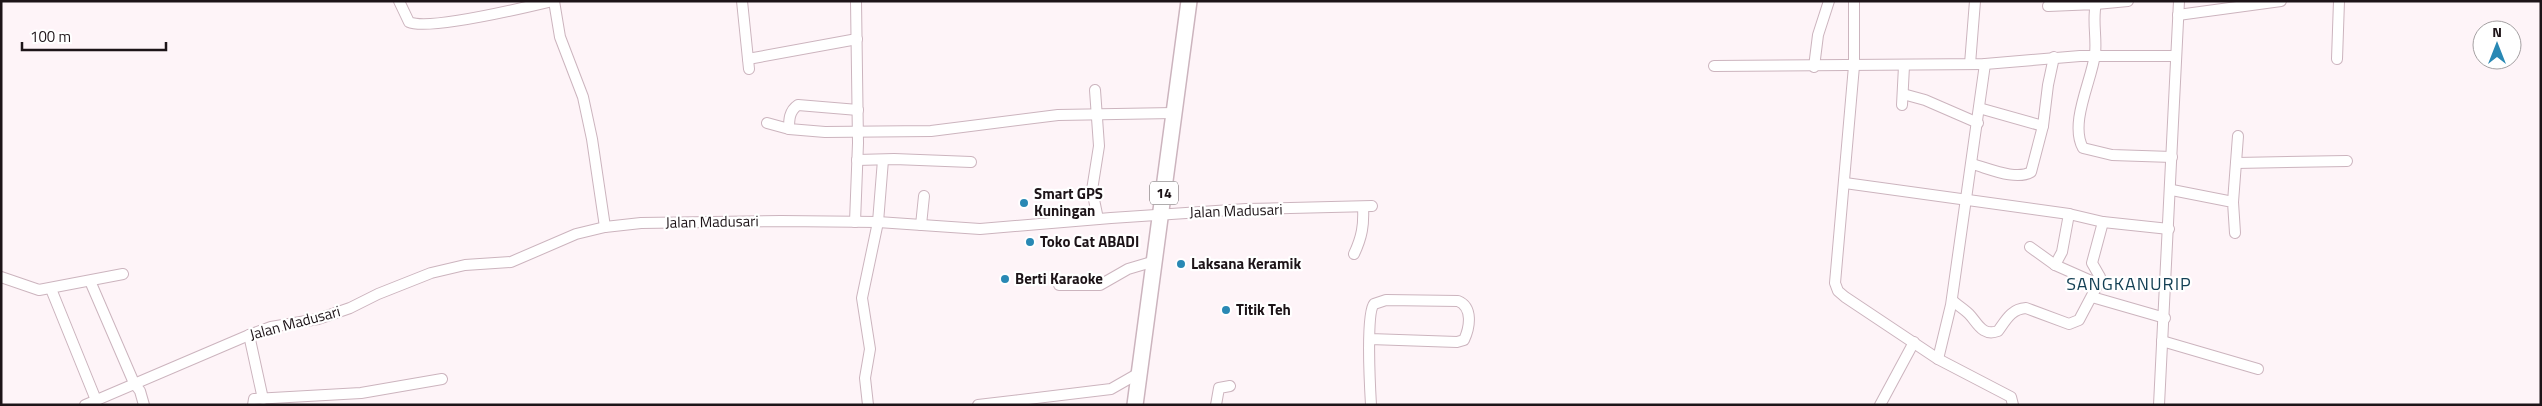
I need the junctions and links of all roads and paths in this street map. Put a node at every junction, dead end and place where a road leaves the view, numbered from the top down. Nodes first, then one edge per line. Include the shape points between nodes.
1 (400, 1) edge
2 (553, 1) edge
3 (742, 1) edge
4 (856, 1) edge
5 (1189, 1) edge
6 (1829, 1) edge
7 (1854, 1) edge
8 (1975, 1) edge
9 (2128, 1) edge
10 (2179, 1) edge
11 (2281, 1) edge
12 (2339, 1) edge
13 (2096, 4) junction
14 (2048, 6) dead end
15 (2178, 15) junction
16 (857, 39) junction
17 (2095, 55) junction
18 (2176, 56) junction
19 (2054, 57) junction
20 (2337, 59) dead end
21 (1970, 64) junction
22 (1985, 64) junction
23 (1714, 66) dead end
24 (1854, 66) junction
25 (1904, 66) junction
26 (1814, 67) junction
27 (1095, 90) dead end
28 (1903, 94) junction
29 (1902, 105) dead end
30 (1980, 108) junction
31 (858, 110) junction
32 (1174, 113) junction
33 (1096, 116) junction
34 (1978, 123) junction
35 (767, 124) dead end
36 (2043, 126) junction
37 (789, 129) junction
38 (858, 132) junction
39 (2238, 136) dead end
40 (2172, 158) junction
41 (857, 160) junction
42 (883, 160) junction
43 (2347, 161) dead end
44 (971, 162) dead end
45 (2236, 163) junction
46 (1972, 164) junction
47 (1845, 183) junction
48 (2172, 190) junction
49 (924, 196) dead end
50 (1968, 200) junction
51 (2233, 202) junction
52 (1162, 214) junction
53 (2069, 214) junction
54 (1098, 219) junction
55 (855, 222) junction
56 (878, 222) junction
57 (2103, 222) junction
58 (921, 225) junction
59 (605, 227) junction
60 (2170, 229) junction
61 (2235, 233) dead end
62 (2030, 247) dead end
63 (1354, 254) dead end
64 (1155, 261) junction
65 (2055, 265) junction
66 (123, 274) dead end
67 (1, 277) edge
68 (90, 281) junction
69 (2098, 284) junction
70 (1059, 285) dead end
71 (50, 289) junction
72 (2092, 298) junction
73 (1952, 300) junction
74 (2164, 318) junction
75 (249, 335) junction
76 (1370, 339) junction
77 (2162, 341) junction
78 (1914, 342) junction
79 (1938, 359) junction
80 (2258, 369) dead end
81 (442, 379) dead end
82 (1138, 379) junction
83 (134, 383) junction
84 (1230, 386) dead end
85 (263, 399) junction
86 (96, 400) junction
87 (1135, 402) edge
88 (85, 405) edge
89 (144, 405) edge
90 (252, 405) edge
91 (868, 405) edge
92 (978, 405) edge
93 (1216, 405) edge
94 (1371, 405) edge
95 (1880, 405) edge
96 (2012, 405) edge
97 (2159, 405) edge

1 - 2 street via 409,22 418,24 470,19
2 - 59 street via 560,37 583,97
3 - 16 street via 749,64
4 - 16 street
5 - 32 highway, 14
6 - 26 street via 1818,35
7 - 24 street
8 - 21 street
9 - 13 street
10 - 15 street
11 - 15 street
12 - 20 street
13 - 14 street
13 - 17 street
15 - 18 street
16 - 31 street
17 - 18 street
17 - 19 street
17 - 40 street via 2084,90 2079,141 2083,148 2112,155
18 - 40 street
19 - 22 street
19 - 36 street
21 - 22 street
21 - 25 street
22 - 30 street
23 - 26 street
24 - 25 street
24 - 26 street
24 - 47 street
25 - 28 street
27 - 33 street
28 - 29 street
28 - 34 street
30 - 34 street
30 - 36 street
31 - 37 street via 798,105 791,112
31 - 38 street
32 - 33 street
32 - 52 highway, 14
33 - 38 street via 1058,115 931,131
33 - 54 street via 1099,146 1092,190
34 - 46 street
35 - 37 street
36 - 46 street via 2031,172 2025,175
37 - 38 street
38 - 41 street
39 - 45 street
40 - 48 street
41 - 42 street
41 - 55 street
42 - 44 street
42 - 56 street
43 - 45 street
45 - 51 street
46 - 50 street
47 - 50 street
47 - 78 street via 1835,274 1838,291
48 - 51 street
48 - 60 street
49 - 58 street
50 - 53 street
50 - 73 street
51 - 61 street
52 - 54 street, Jalan Madusari
52 - 63 street, Jalan Madusari via 1367,206 1362,239
52 - 64 highway, 14
53 - 57 street
53 - 65 street via 2062,252
54 - 58 street, Jalan Madusari via 980,230
55 - 56 street, Jalan Madusari
55 - 59 street, Jalan Madusari via 724,221
56 - 58 street, Jalan Madusari
56 - 91 street via 862,298 870,349 865,378
57 - 60 street
57 - 69 street via 2092,264 2100,277
59 - 75 street, Jalan Madusari via 576,234 512,262 465,265 431,273 318,319 271,327
60 - 74 street
62 - 65 street
64 - 70 street via 1128,269 1108,282
64 - 82 highway, 14
65 - 69 street
66 - 68 street
67 - 71 street via 33,289
68 - 71 street
68 - 83 street
69 - 72 street
71 - 86 street
72 - 73 street via 2080,320 2069,324 2020,308 2014,310 1994,333 1978,327 1970,315
72 - 74 street
73 - 79 street
74 - 77 street
75 - 83 street, Jalan Madusari
75 - 85 street
76 - 76 street via 1371,307 1386,300 1458,301 1466,304 1469,310 1464,340
76 - 94 street
77 - 80 street
77 - 97 street
78 - 79 street
78 - 95 street
79 - 96 street via 2013,398
81 - 85 street via 361,393
82 - 87 highway, 14
82 - 92 street via 1111,390
83 - 86 street, Jalan Madusari
83 - 89 street
84 - 93 street via 1219,388
85 - 90 street via 254,399
86 - 88 street, Jalan Madusari

